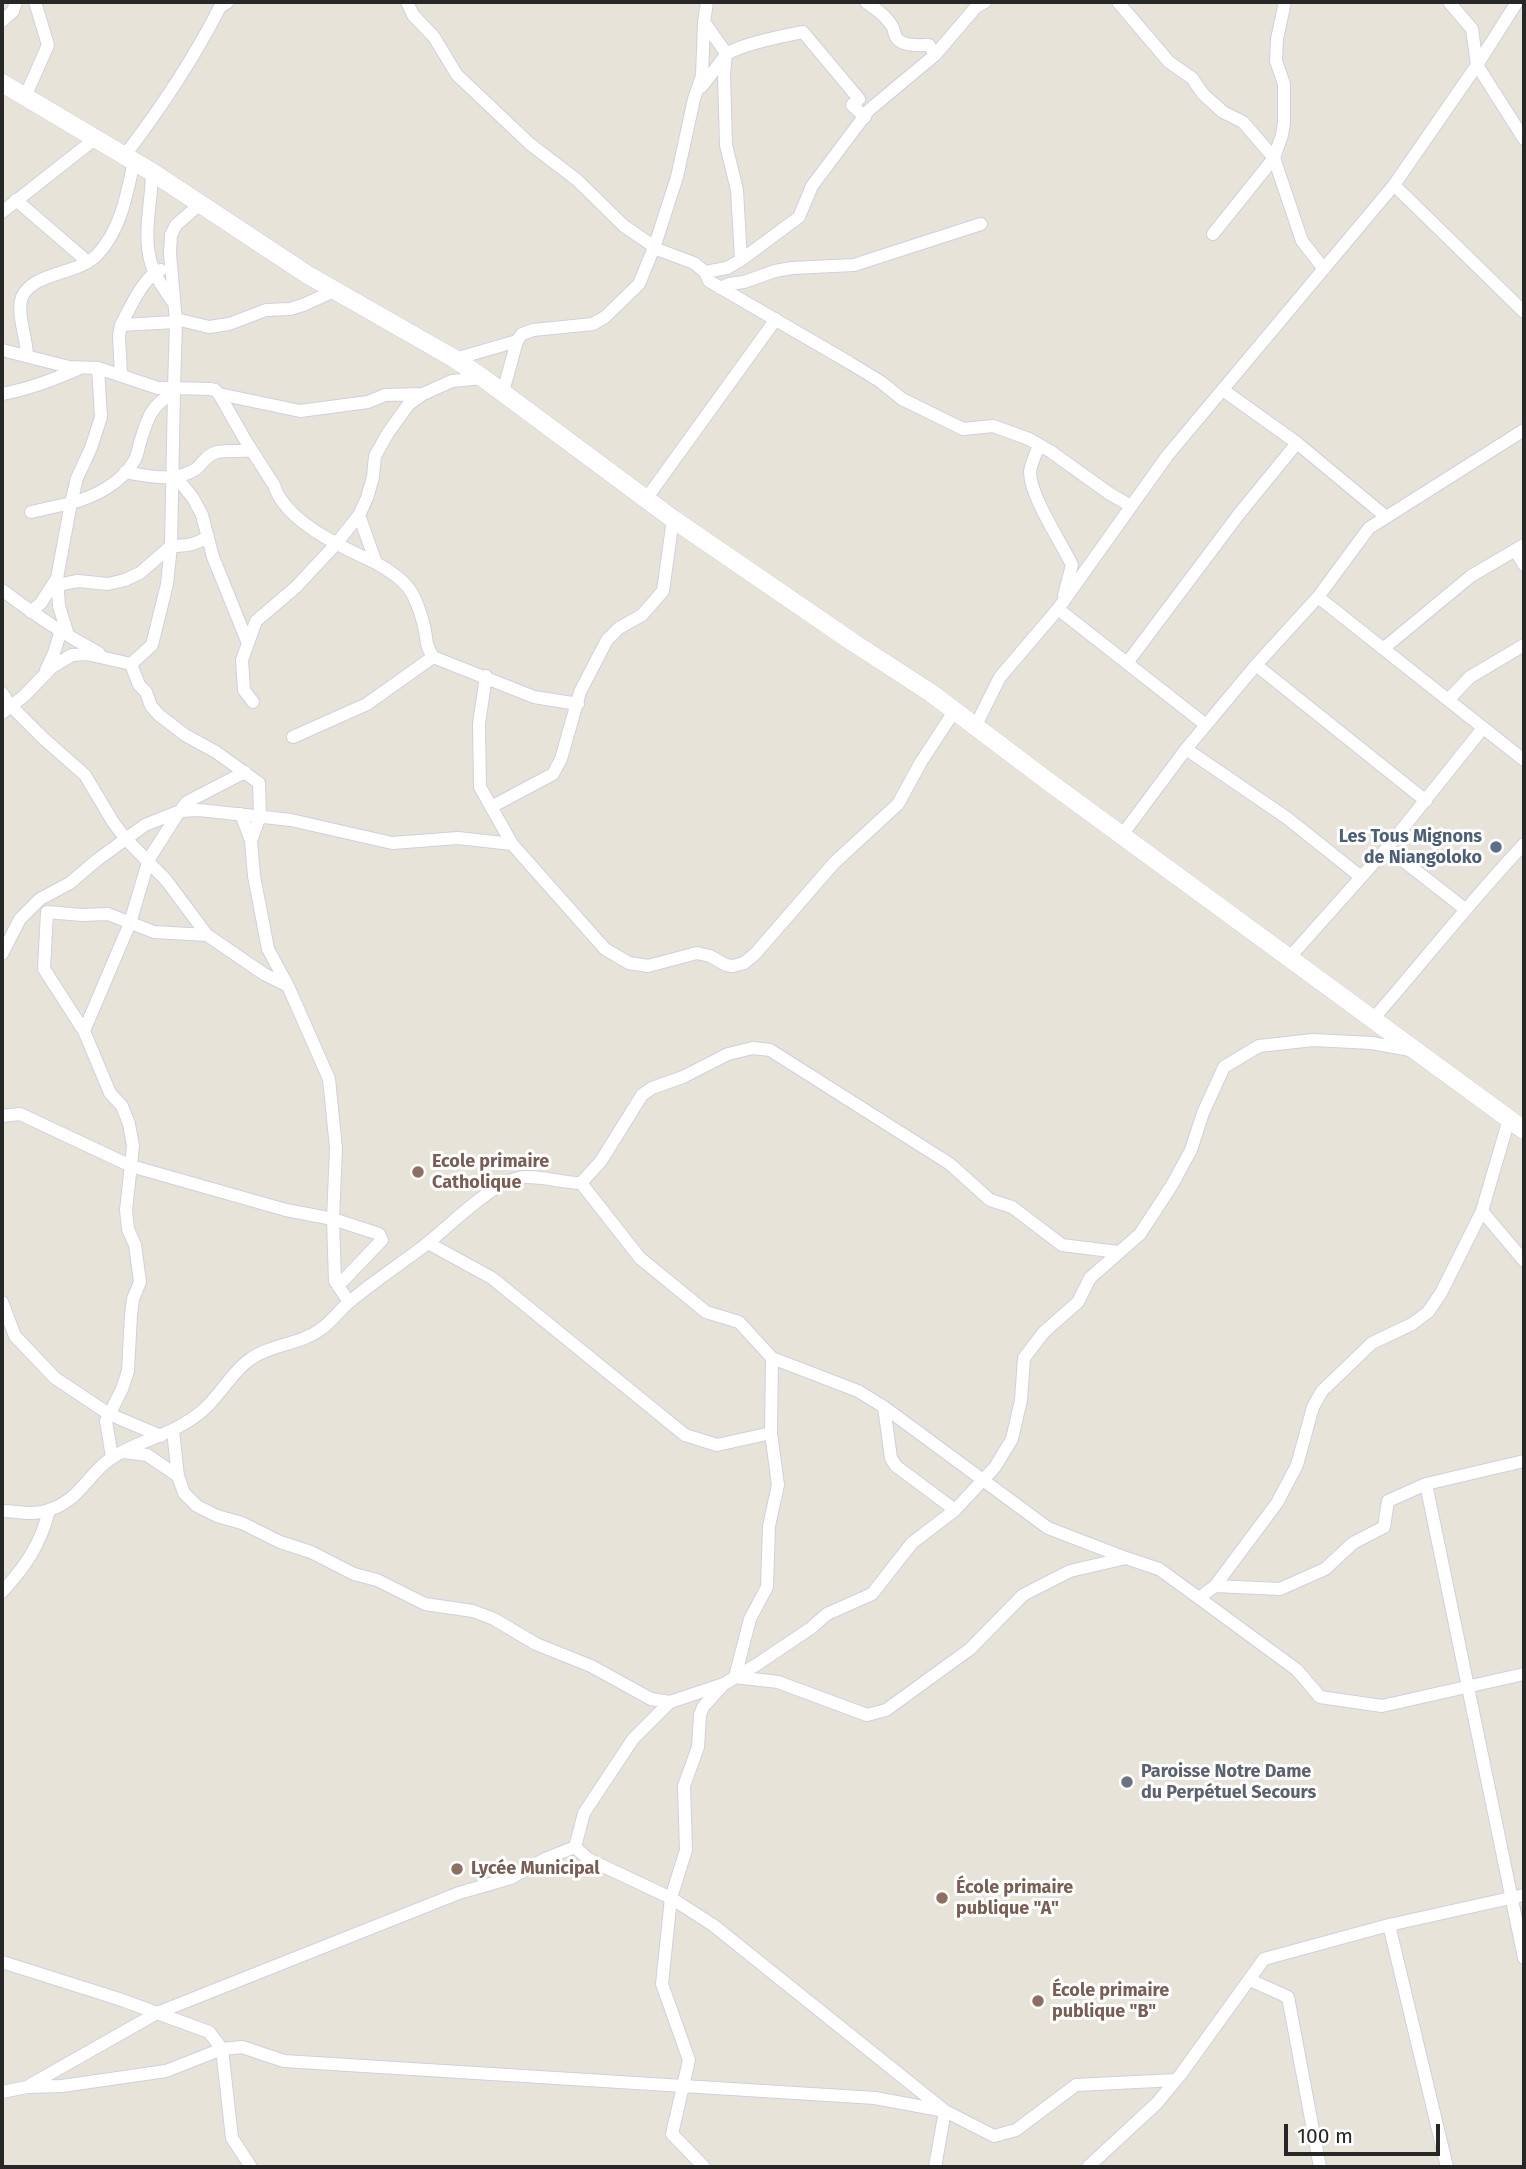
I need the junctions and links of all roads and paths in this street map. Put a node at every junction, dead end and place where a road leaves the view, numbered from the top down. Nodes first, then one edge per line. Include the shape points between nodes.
1 (16, 2) edge
2 (35, 2) edge
3 (228, 2) edge
4 (407, 2) edge
5 (707, 2) edge
6 (866, 2) edge
7 (985, 2) edge
8 (1285, 2) edge
9 (1449, 2) edge
10 (1517, 2) edge
11 (1121, 3) edge
12 (2, 21) edge
13 (704, 22) junction
14 (726, 54) junction
15 (934, 55) junction
16 (1478, 65) junction
17 (2, 83) edge
18 (696, 92) junction
19 (25, 97) junction
20 (865, 117) junction
21 (96, 138) junction
22 (1524, 139) edge
23 (129, 158) junction
24 (1274, 158) junction
25 (152, 172) junction
26 (1394, 185) junction
27 (16, 200) junction
28 (201, 204) junction
29 (2, 212) edge
30 (981, 224) dead end
31 (1213, 234) dead end
32 (654, 247) junction
33 (741, 260) junction
34 (88, 262) junction
35 (171, 267) junction
36 (1324, 269) junction
37 (155, 272) junction
38 (705, 272) junction
39 (720, 288) junction
40 (334, 291) junction
41 (175, 305) junction
42 (1524, 312) edge
43 (776, 319) junction
44 (176, 321) junction
45 (121, 325) junction
46 (517, 341) junction
47 (2, 350) edge
48 (27, 356) junction
49 (455, 359) junction
50 (81, 367) junction
51 (98, 368) junction
52 (121, 375) junction
53 (483, 378) junction
54 (174, 390) junction
55 (1223, 390) junction
56 (503, 392) junction
57 (2, 394) edge
58 (219, 394) junction
59 (423, 394) junction
60 (1524, 430) edge
61 (1297, 443) junction
62 (1039, 445) junction
63 (251, 450) junction
64 (125, 472) junction
65 (174, 477) junction
66 (646, 499) junction
67 (71, 503) junction
68 (1131, 506) junction
69 (31, 512) dead end
70 (359, 515) junction
71 (1385, 516) junction
72 (673, 519) junction
73 (208, 536) junction
74 (336, 544) junction
75 (171, 546) junction
76 (1520, 548) edge
77 (376, 564) junction
78 (1524, 565) edge
79 (57, 582) junction
80 (2, 590) edge
81 (1318, 597) junction
82 (1060, 606) junction
83 (31, 612) junction
84 (65, 632) junction
85 (247, 641) junction
86 (1524, 645) edge
87 (1384, 648) junction
88 (433, 657) junction
89 (107, 659) junction
90 (1127, 663) junction
91 (131, 664) junction
92 (1256, 665) junction
93 (486, 676) junction
94 (42, 677) junction
95 (2, 693) edge
96 (1449, 699) junction
97 (253, 702) dead end
98 (578, 704) junction
99 (6, 709) edge
100 (955, 710) junction
101 (976, 725) junction
102 (1206, 725) junction
103 (1483, 727) junction
104 (293, 737) dead end
105 (1186, 749) junction
106 (1524, 760) edge
107 (245, 772) junction
108 (1426, 801) junction
109 (491, 807) junction
110 (180, 811) junction
111 (241, 814) junction
112 (260, 816) junction
113 (1122, 835) junction
114 (125, 838) junction
115 (251, 841) junction
116 (512, 844) junction
117 (1524, 844) edge
118 (1387, 848) junction
119 (148, 864) junction
120 (1362, 877) junction
121 (1465, 909) junction
122 (28, 911) junction
123 (47, 912) junction
124 (130, 923) junction
125 (208, 935) junction
126 (2, 954) edge
127 (1290, 957) junction
128 (288, 986) junction
129 (1373, 1019) junction
130 (84, 1031) junction
131 (1418, 1052) junction
132 (2, 1116) edge
133 (1509, 1119) junction
134 (1524, 1130) edge
135 (131, 1166) junction
136 (581, 1182) junction
137 (1482, 1211) junction
138 (333, 1219) junction
139 (428, 1243) junction
140 (1118, 1252) junction
141 (1524, 1261) edge
142 (338, 1286) junction
143 (2, 1302) edge
144 (349, 1302) junction
145 (772, 1358) junction
146 (884, 1408) junction
147 (109, 1414) junction
148 (771, 1433) junction
149 (167, 1434) junction
150 (118, 1454) junction
151 (1524, 1461) edge
152 (178, 1476) junction
153 (983, 1479) junction
154 (1426, 1485) junction
155 (49, 1510) junction
156 (955, 1510) junction
157 (2, 1511) edge
158 (1126, 1558) junction
159 (1215, 1586) junction
160 (2, 1592) edge
161 (1199, 1598) junction
162 (1524, 1674) edge
163 (729, 1681) junction
164 (1468, 1686) junction
165 (670, 1702) junction
166 (575, 1847) junction
167 (1518, 1896) edge
168 (671, 1898) junction
169 (1388, 1924) junction
170 (1524, 1958) edge
171 (2, 1962) edge
172 (1250, 1980) junction
173 (157, 2014) junction
174 (222, 2049) junction
175 (1176, 2080) junction
176 (682, 2086) junction
177 (27, 2087) junction
178 (2, 2092) edge
179 (945, 2111) junction
180 (1093, 2165) edge
181 (251, 2167) edge
182 (704, 2167) edge
183 (935, 2167) edge
184 (1320, 2167) edge
185 (1447, 2167) edge

1 - 12 street
2 - 19 street via 48,45
3 - 23 street via 220,7
4 - 32 street via 457,75 530,144
5 - 13 street
6 - 15 street via 884,15 901,42 929,45
7 - 15 street
8 - 24 street via 1276,40 1276,61 1284,84 1284,123
9 - 16 street via 1472,29
10 - 16 street
11 - 24 street via 1169,62 1192,78 1223,113 1243,122
13 - 14 street
13 - 18 street via 702,76
14 - 18 street
14 - 20 street via 803,32 859,99 852,105
14 - 33 street via 726,145 737,190
15 - 20 street
16 - 22 street
16 - 26 street
17 - 19 main road
18 - 32 street via 677,177
19 - 21 main road
20 - 33 street via 812,186 799,217
21 - 23 main road
21 - 27 street
23 - 25 main road
23 - 34 street via 122,214
24 - 31 street
24 - 36 street via 1302,242
25 - 28 main road
25 - 37 street via 147,240
26 - 36 street
26 - 42 street
27 - 29 street
27 - 34 street
28 - 35 street via 171,235
28 - 40 main road
30 - 39 street via 854,265 783,270
32 - 38 street
32 - 46 street via 639,284 605,317 584,326 533,330
33 - 38 street
34 - 48 street via 37,282 23,297 20,311
35 - 37 street
35 - 41 street
36 - 55 street
37 - 41 street
37 - 45 street
38 - 39 street
39 - 43 street
40 - 44 street via 290,309 266,310 229,324 209,327
40 - 49 main road
41 - 44 street
43 - 62 street via 942,420 962,429 993,426
43 - 66 street
44 - 45 street
44 - 54 street
45 - 52 street
46 - 49 street
46 - 56 street
47 - 48 street
48 - 50 street
49 - 53 main road
50 - 51 street
50 - 57 street via 48,382
51 - 52 street
51 - 67 street via 101,417
52 - 54 street
53 - 56 main road
53 - 59 street via 452,381
54 - 58 street via 210,389
54 - 64 street via 153,408 134,462
54 - 65 street
55 - 61 street
55 - 68 street
56 - 66 main road
58 - 59 street via 300,411 368,402 385,395
58 - 63 street
59 - 70 street via 408,405 375,456 368,498
60 - 71 street
61 - 71 street
61 - 90 street
62 - 68 street
62 - 82 street via 1030,468 1031,480 1072,565
63 - 65 street via 217,452 187,474
63 - 74 street via 276,493 303,524
64 - 65 street
64 - 67 street via 99,493
65 - 73 street via 202,515
65 - 75 street
66 - 72 main road
67 - 69 street
67 - 79 street
68 - 82 street
70 - 74 street
70 - 77 street
71 - 81 street via 1369,528
72 - 98 street via 663,591 642,615 607,640
72 - 100 main road
73 - 75 street via 198,543
73 - 85 street
74 - 77 street
74 - 85 street via 256,621
75 - 79 street via 141,573 125,580
75 - 91 street via 152,645
76 - 78 street
76 - 87 street via 1471,576
77 - 88 street via 396,574 414,593 425,644
79 - 83 street
79 - 84 street
80 - 83 street
81 - 87 street
81 - 92 street
82 - 90 street
82 - 101 street via 1000,677
83 - 84 street
84 - 89 street
84 - 94 street
85 - 97 street via 242,660 244,690
86 - 96 street via 1470,677
87 - 96 street
88 - 93 street
88 - 104 street via 367,704
89 - 91 street
89 - 94 street via 72,655
90 - 102 street
91 - 107 street via 159,715
92 - 102 street
92 - 108 street
93 - 98 street via 534,697
93 - 109 street via 479,724 480,787
94 - 99 street
95 - 99 street
96 - 103 street
98 - 109 street via 553,774
99 - 114 street via 85,775
100 - 101 main road
100 - 116 street via 898,804 834,863 744,963 726,965 697,953 649,966 629,963 604,949
101 - 113 main road
102 - 105 street
103 - 106 street
103 - 108 street
105 - 113 street
105 - 120 street via 1287,818
107 - 110 street via 187,802
107 - 112 street via 259,783
108 - 118 street
109 - 116 street
110 - 111 street
110 - 114 street
110 - 119 street
111 - 112 street
111 - 115 street
112 - 115 street
112 - 116 street via 392,843 458,838
113 - 127 main road
114 - 119 street
114 - 122 street
115 - 128 street via 268,948
117 - 121 street
118 - 120 street
118 - 121 street
119 - 124 street
119 - 125 street
120 - 127 street
121 - 129 street
122 - 123 street
122 - 126 street
123 - 124 street via 108,914
123 - 130 street via 44,969
124 - 125 street via 154,932
124 - 130 street
125 - 128 street
127 - 129 main road
128 - 138 street via 328,1079 336,1148
129 - 131 main road
130 - 135 street via 110,1093 129,1124
131 - 133 main road
131 - 140 street via 1373,1043 1313,1040 1259,1046 1224,1067 1172,1185 1140,1234
132 - 135 street via 20,1114
133 - 134 main road
133 - 137 street
135 - 138 street
135 - 147 street via 126,1210 140,1282 133,1299 128,1371
136 - 139 street via 520,1177 498,1186
136 - 140 street via 601,1161 642,1095 652,1088 727,1054 753,1048 770,1050 950,1164 990,1200 1012,1207 1062,1245
136 - 145 street via 640,1258 706,1312 740,1322
137 - 141 street
137 - 159 street via 1428,1312 1372,1343 1322,1391 1297,1465 1277,1503
138 - 142 street
138 - 142 street via 377,1232 382,1240
139 - 144 street
139 - 148 street via 492,1278 685,1435 717,1445
140 - 153 street via 1090,1278 1078,1302 1044,1332 1024,1358 1012,1439
142 - 144 street
143 - 147 street via 15,1336 55,1378
144 - 149 street via 320,1330 250,1359 215,1400
145 - 146 street via 858,1391
145 - 148 street
146 - 153 street
146 - 156 street via 896,1466
147 - 149 street
147 - 150 street via 106,1421
148 - 163 street via 778,1485 769,1526 767,1587 750,1619
149 - 150 street
149 - 152 street
150 - 152 street via 147,1455
150 - 155 street via 70,1500
151 - 154 street
152 - 165 street via 184,1493 217,1516 425,1604 494,1619 651,1699
153 - 156 street
153 - 158 street via 1048,1528
154 - 159 street via 1388,1501 1384,1527 1353,1543 1325,1569 1280,1589
154 - 164 street
155 - 157 street
155 - 160 street via 38,1545
156 - 163 street via 912,1543 872,1594 827,1614
158 - 161 street via 1159,1569
158 - 163 street via 1070,1571 1023,1595 970,1649 886,1710 867,1715 778,1682
159 - 161 street
161 - 164 street via 1297,1670 1320,1697 1382,1706
162 - 164 street
163 - 165 street
163 - 168 street via 702,1707 698,1747 684,1786 686,1850
164 - 167 street
165 - 166 street via 633,1739 584,1813
166 - 168 street via 588,1859
166 - 173 street via 510,1878 459,1893
167 - 169 street
167 - 170 street
168 - 176 street via 662,1984 688,2060
168 - 179 street via 713,1925
169 - 172 street via 1264,1959
169 - 185 street
171 - 173 street
172 - 175 street
172 - 184 street via 1288,1997
173 - 174 street via 209,2032
173 - 177 street
174 - 176 street via 242,2048 284,2061
174 - 177 street via 166,2071
174 - 181 street via 232,2138
175 - 179 street via 1076,2085 1016,2130 994,2136
175 - 180 street
176 - 179 street via 875,2098
176 - 182 street via 672,2134
177 - 178 street
179 - 183 street

